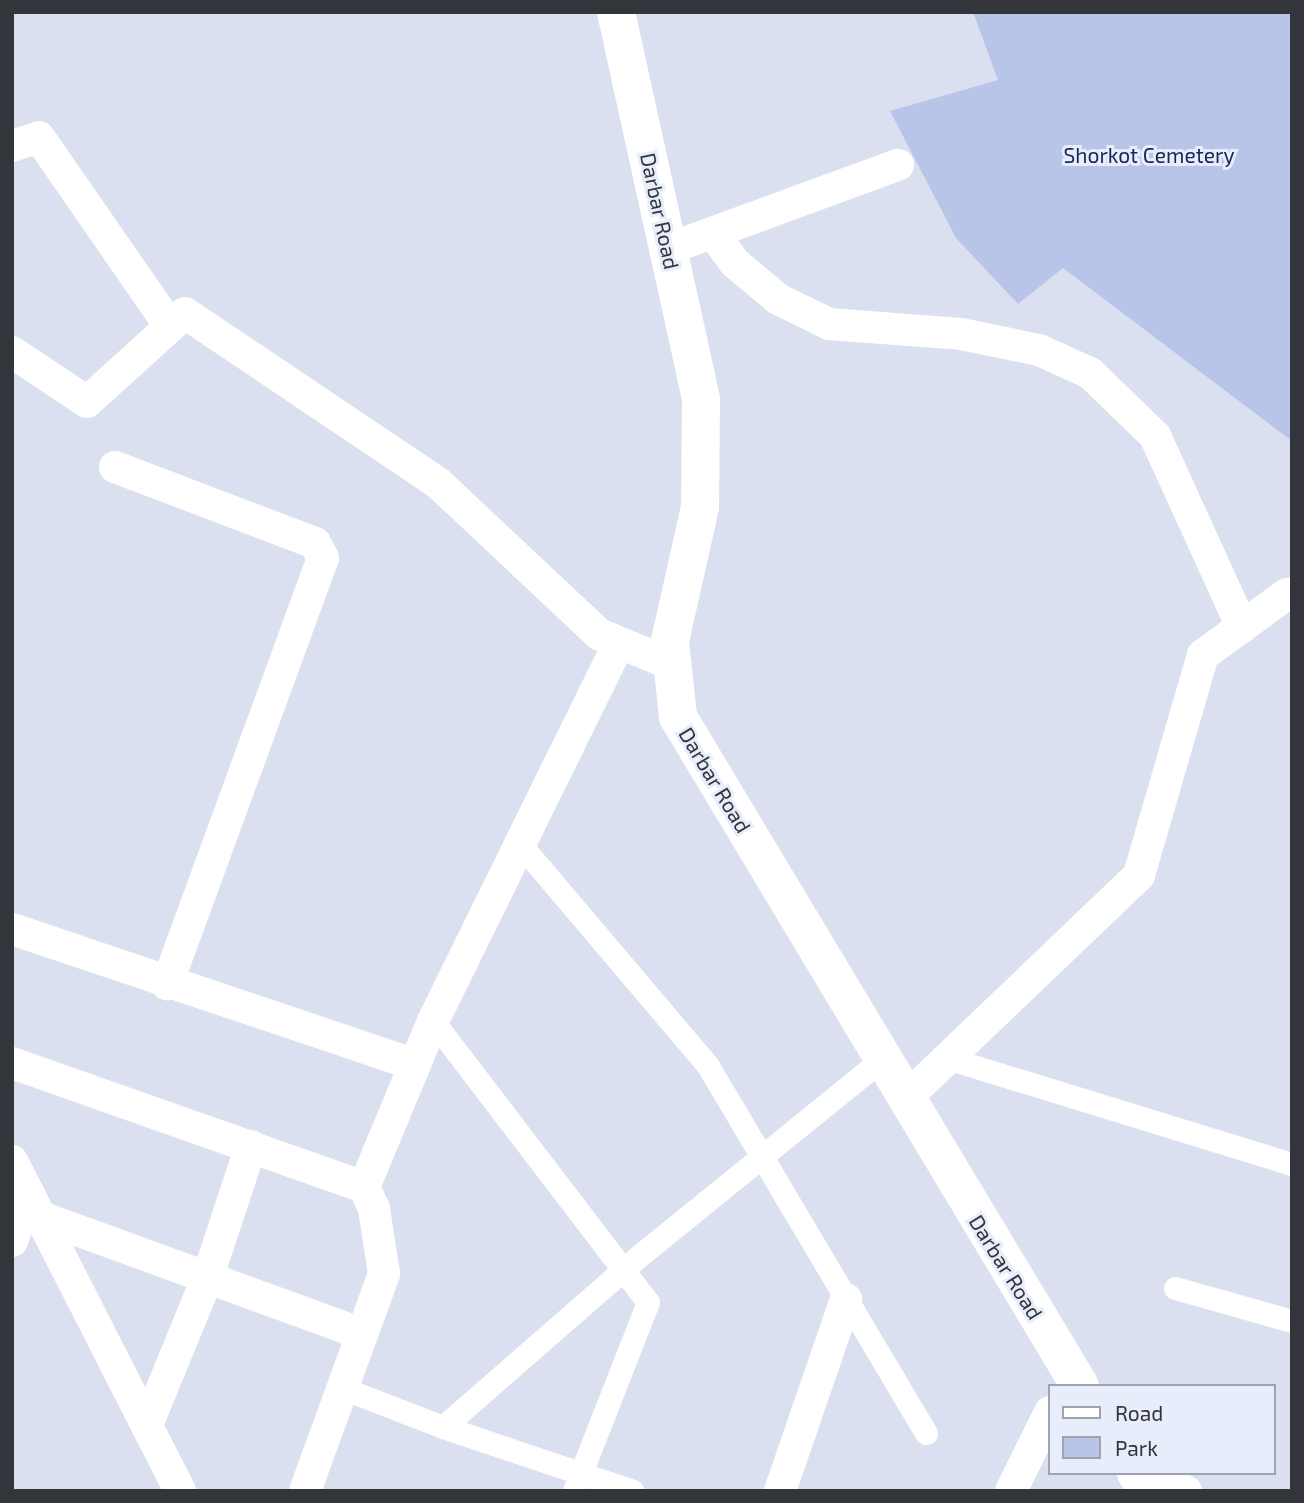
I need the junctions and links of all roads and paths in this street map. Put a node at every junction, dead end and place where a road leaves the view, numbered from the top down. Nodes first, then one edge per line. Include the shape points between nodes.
1 (616, 12) edge
2 (12, 146) edge
3 (898, 165) dead end
4 (713, 233) junction
5 (668, 249) junction
6 (170, 326) junction
7 (12, 352) edge
8 (115, 467) dead end
9 (1287, 594) dead end
10 (1242, 627) junction
11 (619, 643) junction
12 (673, 665) junction
13 (520, 844) junction
14 (12, 929) edge
15 (167, 984) junction
16 (433, 1021) junction
17 (947, 1058) junction
18 (881, 1060) junction
19 (12, 1063) edge
20 (415, 1065) junction
21 (905, 1099) junction
22 (251, 1146) junction
23 (762, 1158) junction
24 (12, 1161) edge
25 (1292, 1164) edge
26 (364, 1187) junction
27 (35, 1206) junction
28 (12, 1241) edge
29 (627, 1267) junction
30 (208, 1276) junction
31 (1175, 1288) dead end
32 (846, 1299) junction
33 (1292, 1321) edge
34 (362, 1334) junction
35 (1072, 1381) edge
36 (342, 1388) junction
37 (1048, 1416) edge
38 (147, 1425) junction
39 (443, 1427) junction
40 (926, 1433) dead end
41 (1141, 1480) edge
42 (577, 1483) edge
43 (180, 1491) edge
44 (305, 1491) edge
45 (633, 1491) edge
46 (780, 1491) edge
47 (1011, 1491) edge
48 (1186, 1491) edge

1 - 5 street, Darbar Road
2 - 6 street via 39,137
3 - 4 street
4 - 5 street
4 - 10 street via 735,263 778,299 829,324 961,334 1039,350 1090,373 1155,436
5 - 12 street, Darbar Road via 701,400 700,508 670,640
6 - 7 street via 87,402
6 - 11 street via 185,313 438,483 599,634
8 - 15 street via 315,543 323,558
9 - 10 street
10 - 17 street via 1203,655 1139,875
11 - 12 street
11 - 13 street
12 - 18 street, Darbar Road via 678,717
13 - 16 street
13 - 23 street via 708,1066
14 - 15 street
15 - 20 street
16 - 20 street
16 - 29 street
17 - 21 street
17 - 25 street
18 - 21 street, Darbar Road
18 - 23 street
19 - 22 street
20 - 26 street
21 - 35 street, Darbar Road
22 - 26 street
22 - 30 street
23 - 29 street
23 - 32 street
24 - 27 street
26 - 34 street via 374,1209 384,1274
27 - 28 street
27 - 30 street
27 - 38 street
29 - 39 street
29 - 42 street via 648,1302
30 - 34 street
30 - 38 street
31 - 33 street
32 - 40 street
32 - 46 street
34 - 36 street
36 - 39 street
36 - 44 street
37 - 47 street
38 - 43 street
39 - 42 street
41 - 48 street
42 - 45 street

